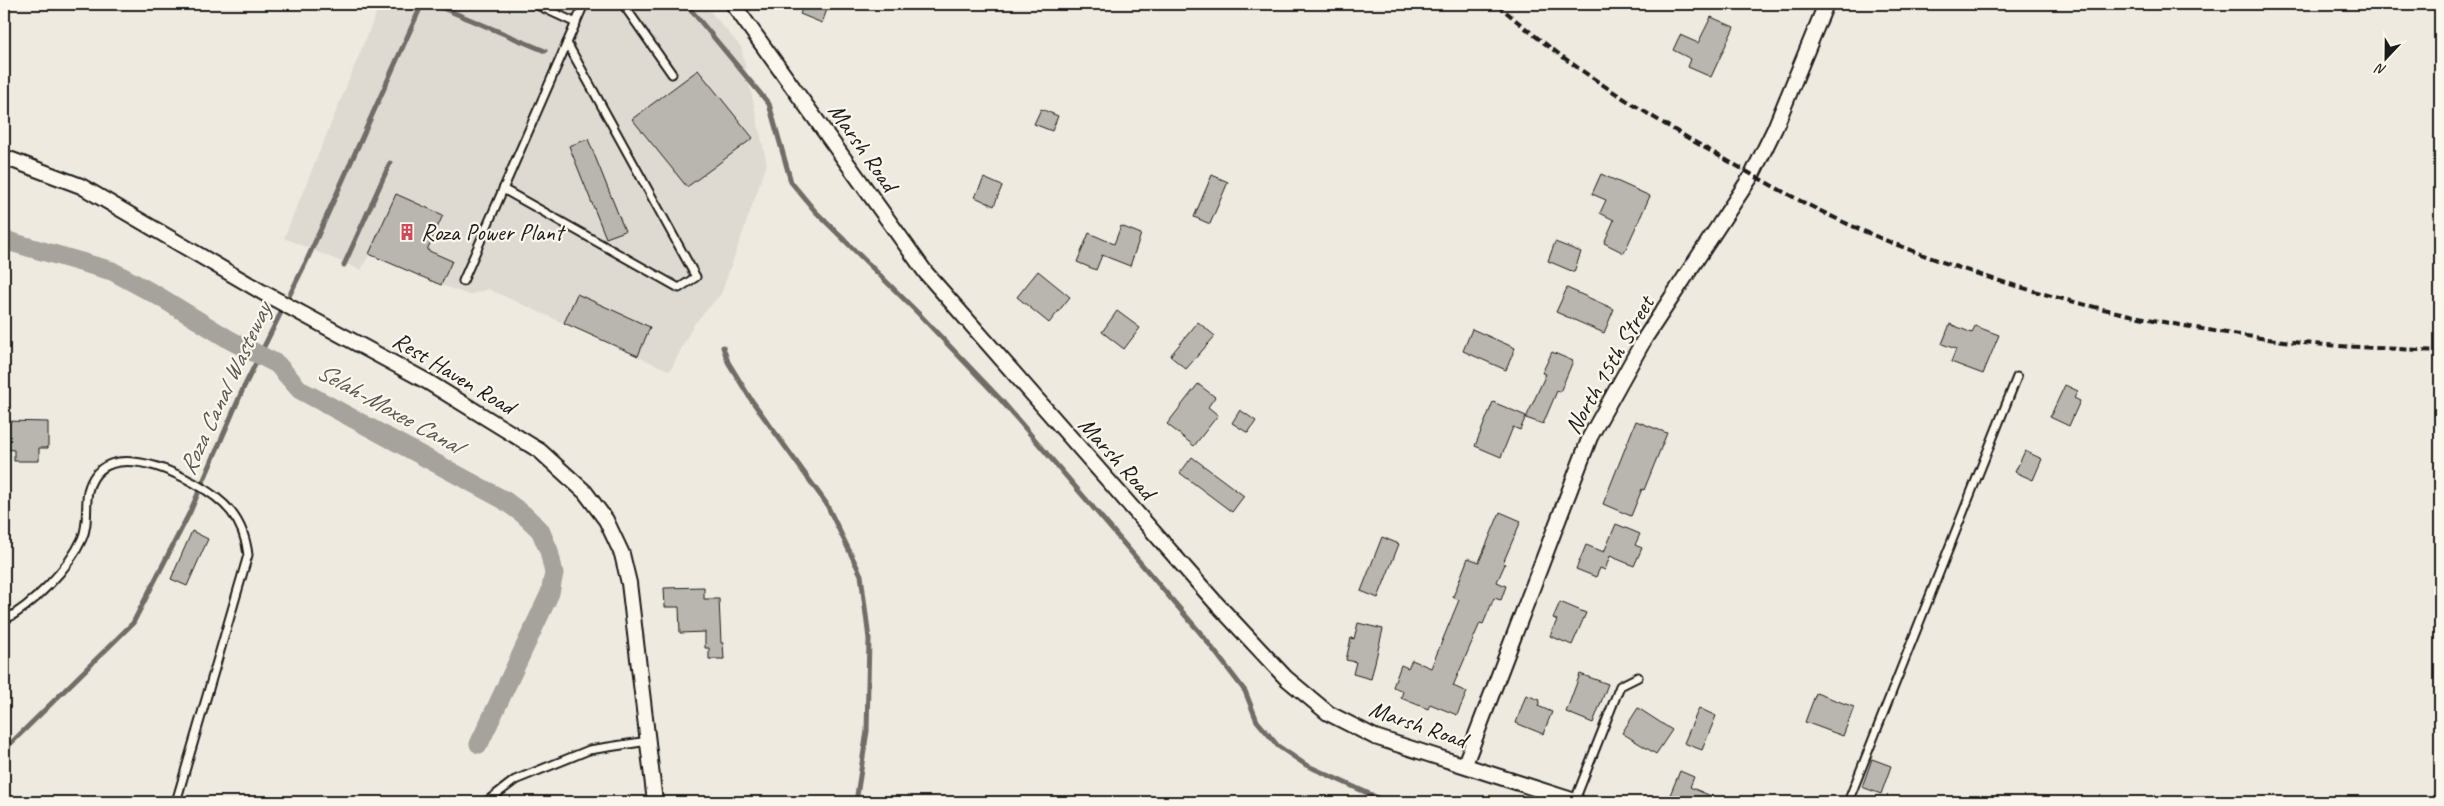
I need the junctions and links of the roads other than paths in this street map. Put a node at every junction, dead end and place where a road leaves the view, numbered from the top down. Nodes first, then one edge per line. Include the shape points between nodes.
1 (534, 4) edge
2 (584, 4) edge
3 (623, 4) edge
4 (733, 4) edge
5 (1826, 4) edge
6 (576, 23) junction
7 (567, 43) junction
8 (672, 74) dead end
9 (4, 157) edge
10 (503, 189) junction
11 (463, 281) dead end
12 (2017, 376) dead end
13 (4, 620) edge
14 (1638, 676) dead end
15 (648, 741) junction
16 (1465, 764) junction
17 (1577, 801) edge
18 (176, 802) edge
19 (486, 802) edge
20 (655, 802) edge
21 (1848, 802) edge

1 - 6 lane
2 - 6 lane
3 - 8 lane
4 - 16 street, Marsh Road via 926,273 1202,588 1286,678 1328,713 1375,737
5 - 16 street, North 15th Street via 1752,175 1645,338 1590,437
6 - 7 lane
7 - 10 lane
7 - 10 lane via 696,277 680,288
9 - 15 street, Rest Haven Road via 81,186 262,292 428,382 540,451 585,492 606,520 622,554 630,583
10 - 11 lane
12 - 21 lane
13 - 18 lane via 32,599 75,554 83,537 91,480 100,469 114,462 137,462 159,467 183,477 220,500 240,522 248,555
14 - 17 lane via 1620,686
15 - 19 lane via 589,750 515,780
15 - 20 street, Rest Haven Road
16 - 17 street, Marsh Road

